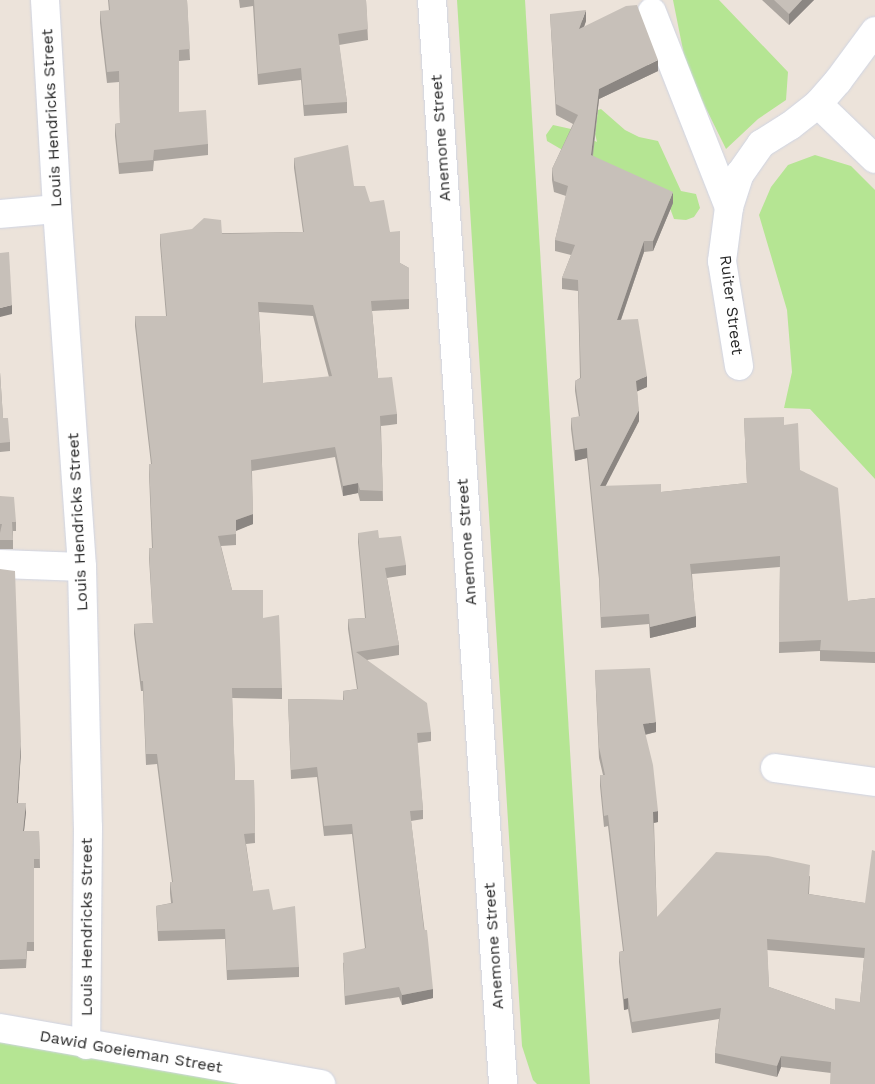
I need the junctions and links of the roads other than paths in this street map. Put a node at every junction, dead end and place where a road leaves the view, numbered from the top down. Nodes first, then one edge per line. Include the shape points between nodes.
1 (45, 0) edge
2 (432, 0) edge
3 (652, 12) dead end
4 (875, 31) edge
5 (818, 104) junction
6 (875, 159) edge
7 (728, 207) junction
8 (57, 209) junction
9 (0, 214) edge
10 (739, 366) dead end
11 (0, 564) edge
12 (82, 567) junction
13 (775, 768) dead end
14 (875, 782) edge
15 (0, 1028) edge
16 (86, 1045) junction
17 (321, 1084) edge
18 (503, 1084) edge

1 - 8 street, Louis Hendricks Street
2 - 18 street, Anemone Street
3 - 7 street
4 - 5 street, Ruiter Street
5 - 6 street
5 - 7 street, Ruiter Street via 761,144 740,174
7 - 10 street, Ruiter Street via 722,261
8 - 9 street
8 - 12 street, Louis Hendricks Street
11 - 12 street
12 - 16 street, Louis Hendricks Street via 88,837
13 - 14 street
15 - 16 street, Dawid Goeieman Street
16 - 17 street, Dawid Goeieman Street

